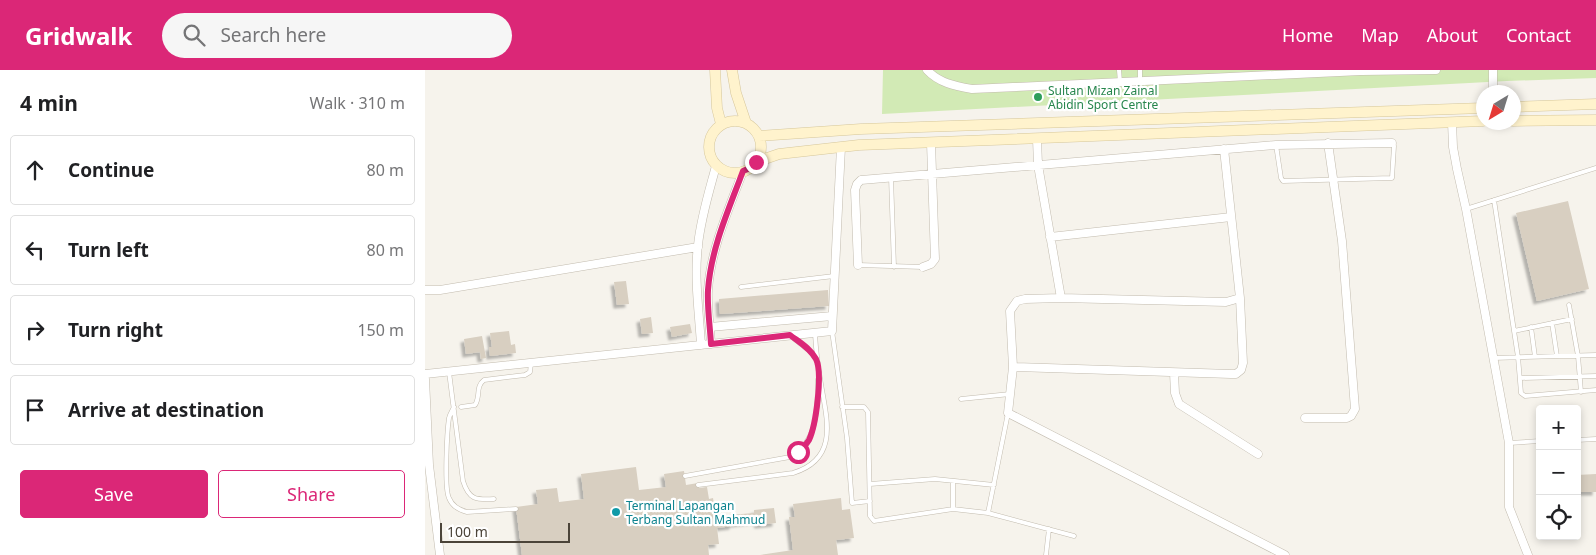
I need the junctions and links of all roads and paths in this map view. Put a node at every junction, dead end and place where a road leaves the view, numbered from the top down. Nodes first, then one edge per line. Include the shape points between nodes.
1 (715, 70) edge
2 (732, 70) edge
3 (927, 70) edge
4 (1119, 70) edge
5 (1140, 70) edge
6 (1436, 70) edge
7 (1493, 70) edge
8 (1360, 71) edge
9 (1120, 82) junction
10 (1140, 82) junction
11 (1493, 85) edge
12 (1596, 104) edge
13 (1521, 107) edge
14 (1476, 108) edge
15 (1596, 120) edge
16 (1476, 121) edge
17 (1521, 121) edge
18 (1452, 122) junction
19 (746, 123) junction
20 (721, 124) junction
21 (759, 136) junction
22 (1037, 139) junction
23 (931, 143) junction
24 (1328, 143) junction
25 (1392, 143) joint
26 (1276, 145) junction
27 (841, 147) junction
28 (1224, 149) junction
29 (756, 162) junction
30 (1038, 165) junction
31 (716, 166) junction
32 (1596, 168) edge
33 (743, 171) junction
34 (932, 174) junction
35 (891, 177) junction
36 (1334, 180) junction
37 (855, 190) junction
38 (839, 192) junction
39 (1494, 200) junction
40 (1466, 209) junction
41 (1231, 217) junction
42 (1050, 237) junction
43 (698, 246) junction
44 (858, 265) joint
45 (894, 267) junction
46 (923, 267) joint
47 (834, 276) junction
48 (741, 287) dead end
49 (425, 290) edge
50 (1061, 298) junction
51 (1240, 298) junction
52 (1569, 305) dead end
53 (832, 316) junction
54 (1572, 319) junction
55 (1552, 323) junction
56 (710, 327) junction
57 (1531, 327) junction
58 (832, 331) junction
59 (1514, 331) junction
60 (815, 333) junction
61 (790, 335) junction
62 (711, 344) junction
63 (701, 345) junction
64 (1596, 355) edge
65 (1557, 356) junction
66 (1578, 356) junction
67 (1519, 357) junction
68 (1535, 357) junction
69 (1493, 358) junction
70 (817, 360) junction
71 (531, 363) junction
72 (1013, 367) junction
73 (449, 372) junction
74 (819, 372) junction
75 (1174, 373) junction
76 (425, 374) edge
77 (1580, 376) junction
78 (1596, 376) edge
79 (1520, 378) junction
80 (425, 379) edge
81 (1596, 390) edge
82 (1581, 392) junction
83 (1010, 394) junction
84 (961, 399) dead end
85 (454, 407) junction
86 (461, 407) dead end
87 (842, 407) junction
88 (1008, 413) junction
89 (1305, 418) dead end
90 (842, 438) dead end
91 (847, 438) junction
92 (1596, 439) edge
93 (1581, 440) edge
94 (1536, 442) edge
95 (1509, 443) junction
96 (1257, 454) dead end
97 (427, 466) edge
98 (685, 476) dead end
99 (953, 481) junction
100 (870, 484) junction
101 (699, 485) dead end
102 (994, 485) junction
103 (494, 499) dead end
104 (870, 501) junction
105 (516, 509) dead end
106 (953, 509) junction
107 (988, 513) junction
108 (1049, 529) junction
109 (1074, 536) dead end
110 (440, 555) edge
111 (1046, 555) edge
112 (1285, 555) edge
113 (1528, 555) edge

1 - 20 main road
2 - 19 main road
3 - 9 street via 951,86 972,89
4 - 9 lane
5 - 10 lane
6 - 8 street
7 - 11 street
8 - 10 street
9 - 10 street
12 - 13 main road
14 - 21 main road via 861,129
15 - 17 main road
16 - 18 main road
18 - 22 main road
18 - 40 street via 1453,147
19 - 20 main road via 737,120
19 - 21 main road
20 - 31 main road via 714,129 708,144
21 - 29 main road via 760,154
22 - 23 main road
22 - 30 street
23 - 27 main road
23 - 34 street
24 - 25 street
24 - 26 street
24 - 36 street
25 - 36 lane via 1392,178
26 - 28 street
26 - 36 lane via 1283,180
27 - 29 main road via 779,154
27 - 38 street
28 - 30 street
28 - 41 street
29 - 33 main road
30 - 34 street
30 - 42 street
31 - 33 main road via 733,173
31 - 43 street via 703,211
32 - 39 lane
33 - 56 street via 713,259 708,290
34 - 35 street
34 - 46 street via 935,259
35 - 37 street via 861,180
35 - 45 lane
36 - 89 street via 1355,409 1347,418
37 - 38 street
37 - 44 street
38 - 47 street
39 - 40 lane
39 - 59 lane
40 - 69 street
41 - 42 street
41 - 51 street
42 - 50 street
43 - 49 street
43 - 63 street
44 - 45 lane
45 - 46 lane
47 - 48 lane
47 - 53 street
50 - 51 street via 1226,302
50 - 72 street via 1025,298 1013,306
51 - 75 street via 1241,370 1236,374
52 - 54 lane
53 - 56 street
53 - 58 street
54 - 55 lane
54 - 66 lane
55 - 57 lane
55 - 65 lane
56 - 62 street
57 - 59 lane
57 - 68 lane
58 - 60 street
58 - 87 lane
59 - 67 lane
60 - 61 street
60 - 70 lane
61 - 62 street
61 - 70 lane
62 - 63 street
63 - 71 street
64 - 66 lane
65 - 66 lane
65 - 68 lane
66 - 77 lane
67 - 68 lane
67 - 69 lane
67 - 79 lane
69 - 95 street
70 - 74 lane
71 - 73 street
71 - 86 lane via 528,374 484,380 478,388 475,405
72 - 75 street
72 - 83 street
73 - 76 street
73 - 85 lane
74 - 98 lane via 817,413 808,441 798,452 790,457
74 - 101 lane via 828,434 817,459 793,473
75 - 96 street via 1179,404
77 - 78 lane
77 - 79 lane
77 - 82 lane
79 - 82 lane via 1521,393 1525,396
80 - 97 street
81 - 82 lane
83 - 84 lane
83 - 88 street
85 - 103 lane via 466,490 479,500
85 - 105 lane via 449,420 447,492 454,505 471,512
87 - 91 lane
87 - 100 lane via 863,407 868,412
88 - 102 lane
88 - 112 street
90 - 91 lane
91 - 104 lane via 852,503
92 - 93 lane
94 - 95 lane
95 - 113 street via 1509,507
97 - 110 street
99 - 100 lane via 935,479
99 - 102 lane
99 - 106 lane
100 - 104 lane
102 - 107 lane
104 - 106 lane via 870,516 874,521
106 - 107 lane
107 - 108 lane
108 - 109 lane
108 - 111 lane

